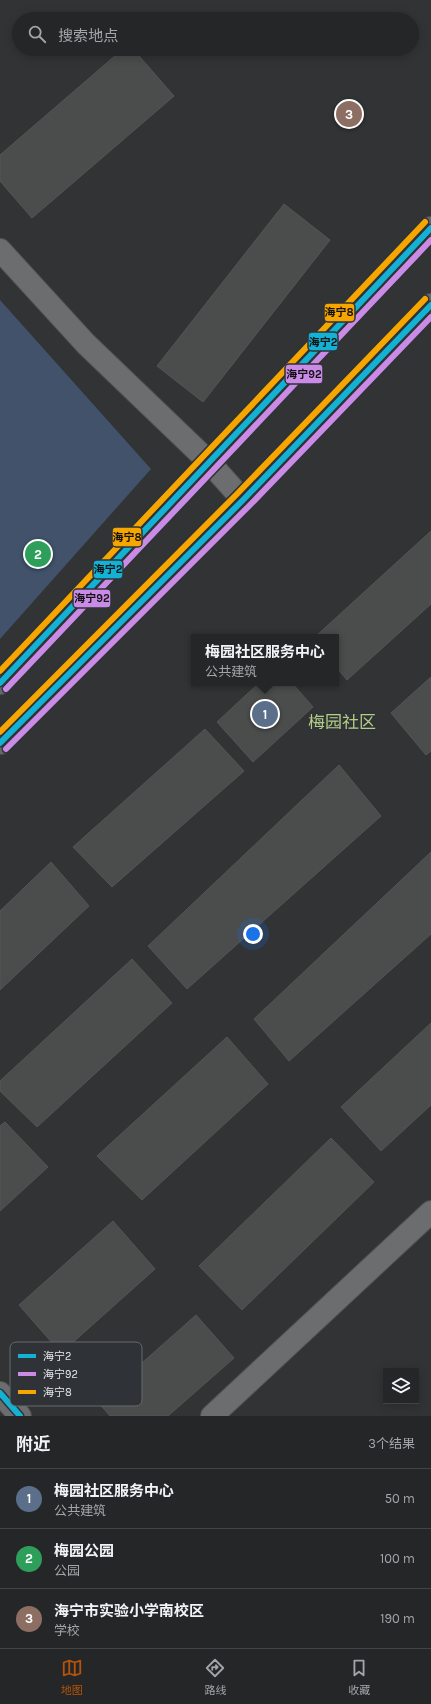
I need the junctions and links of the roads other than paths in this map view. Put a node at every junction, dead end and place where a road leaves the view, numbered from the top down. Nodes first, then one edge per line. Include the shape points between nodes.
1 (431, 228) edge
2 (0, 250) edge
3 (431, 304) edge
4 (209, 462) junction
5 (243, 500) junction
6 (0, 684) edge
7 (0, 743) edge
8 (431, 1212) edge
9 (0, 1393) edge
10 (10, 1404) edge
11 (11, 1406) edge
12 (20, 1416) edge
13 (212, 1416) edge

1 - 4 main road
2 - 4 street via 86,344
3 - 5 main road
4 - 5 street
4 - 6 main road
5 - 7 main road
8 - 13 street
9 - 10 street
11 - 12 street

